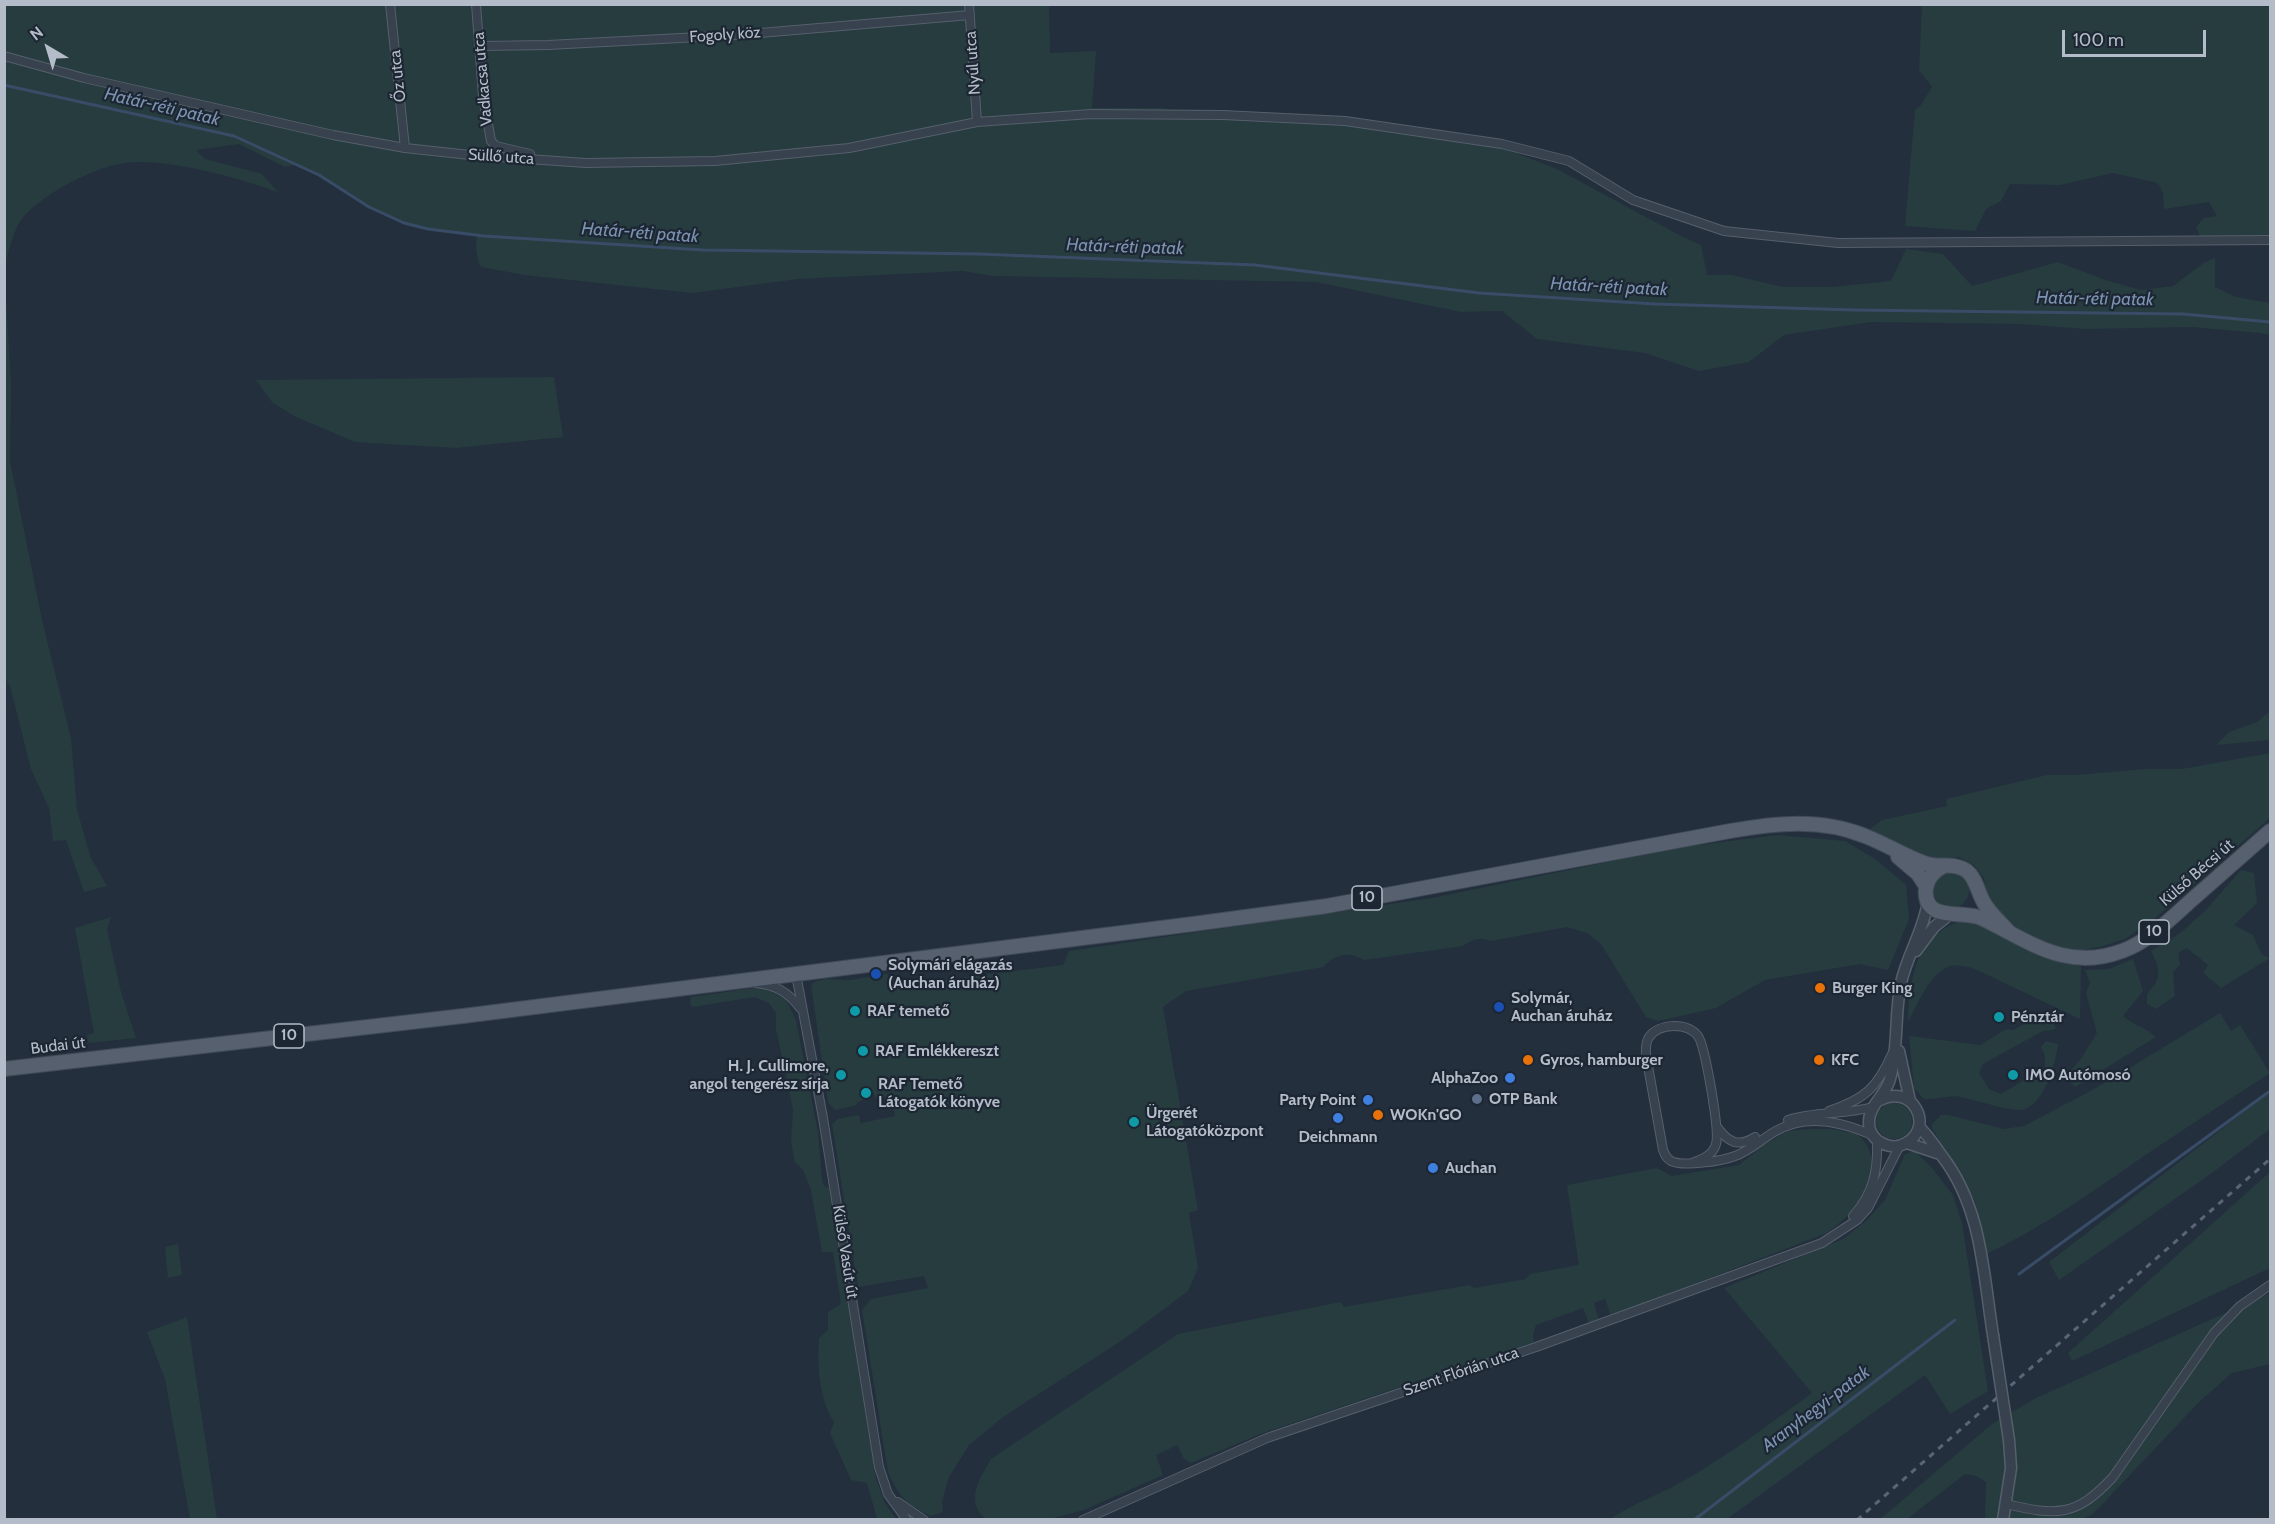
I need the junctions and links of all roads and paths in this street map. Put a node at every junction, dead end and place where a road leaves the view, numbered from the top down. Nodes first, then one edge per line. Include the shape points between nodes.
1 (390, 4) edge
2 (476, 4) edge
3 (969, 4) edge
4 (970, 15) junction
5 (480, 46) junction
6 (4, 56) edge
7 (977, 122) junction
8 (405, 148) junction
9 (530, 160) junction
10 (2271, 240) edge
11 (2271, 831) edge
12 (1879, 843) junction
13 (1942, 867) junction
14 (1926, 886) junction
15 (1976, 887) junction
16 (1928, 901) junction
17 (1955, 914) junction
18 (2010, 933) junction
19 (1907, 964) junction
20 (796, 974) junction
21 (732, 982) junction
22 (802, 1011) junction
23 (1897, 1041) junction
24 (4, 1069) edge
25 (1910, 1101) junction
26 (1876, 1104) junction
27 (1817, 1114) junction
28 (1717, 1126) junction
29 (1919, 1127) junction
30 (1875, 1137) junction
31 (1903, 1144) junction
32 (1940, 1154) junction
33 (1692, 1163) junction
34 (1842, 1230) junction
35 (2271, 1285) edge
36 (888, 1494) junction
37 (2006, 1504) junction
38 (907, 1520) edge
39 (924, 1520) edge
40 (1083, 1520) edge
41 (2003, 1520) edge

1 - 8 street, Őz utca
2 - 5 street, Vadkacsa utca
3 - 4 street, Nyúl utca
4 - 5 street, Fogoly köz via 737,35
4 - 7 street, Nyúl utca
5 - 9 street, Vadkacsa utca via 491,141 496,146 530,154
6 - 8 street, Süllő utca via 325,133
7 - 9 street, Süllő utca via 849,147 715,161
7 - 10 street, Süllő utca via 1091,114 1345,121 1502,144 1562,158 1634,200 1724,231 1838,243
8 - 9 street, Süllő utca
11 - 18 main road, Külső Bécsi út / 10 via 2158,929 2123,951 2090,959 2075,958 2051,953
12 - 13 main road, 10
12 - 14 main road, 10 via 1910,866
12 - 20 main road, 10 via 1835,826 1780,824 1327,906
13 - 14 main road via 1932,874
13 - 15 main road, 10 via 1964,868
14 - 16 main road
15 - 17 main road via 1973,903
15 - 18 main road, 10 via 1986,906
16 - 17 main road, 10 via 1935,909
16 - 19 street
17 - 18 main road, 10 via 1979,917
17 - 19 street via 1934,927
19 - 23 street via 1898,997
20 - 21 main road, 10
20 - 22 street, Külső Vasút út
21 - 22 street via 777,987 788,993
21 - 24 main road, Budai út / 10
22 - 36 street, Külső Vasút út via 879,1467
23 - 25 street
23 - 26 street via 1890,1081
23 - 27 street via 1882,1074 1865,1095 1848,1105
25 - 26 street via 1895,1095
25 - 29 street via 1918,1112
26 - 27 street via 1845,1113
26 - 30 street via 1869,1122
27 - 28 street via 1780,1122 1737,1144 1725,1138
28 - 33 street via 1717,1141 1711,1154
28 - 33 street via 1699,1038 1677,1026 1655,1031 1647,1040 1646,1055 1663,1150 1672,1162
29 - 31 street
29 - 32 street
30 - 31 street via 1892,1146
30 - 33 street via 1842,1124 1797,1123 1782,1127 1735,1156
30 - 34 street, Szent Flórián utca via 1878,1163 1873,1184
31 - 32 street
31 - 34 street, Szent Flórián utca via 1868,1208
32 - 37 street, bridge via 1970,1204 1975,1226 2009,1440 2011,1468
34 - 40 street, Szent Flórián utca via 1799,1253 1628,1315 1267,1438
35 - 37 street via 2240,1306 2214,1333 2097,1494 2084,1504 2059,1511
36 - 38 street, Külső Vasút út
36 - 39 street
37 - 41 street

